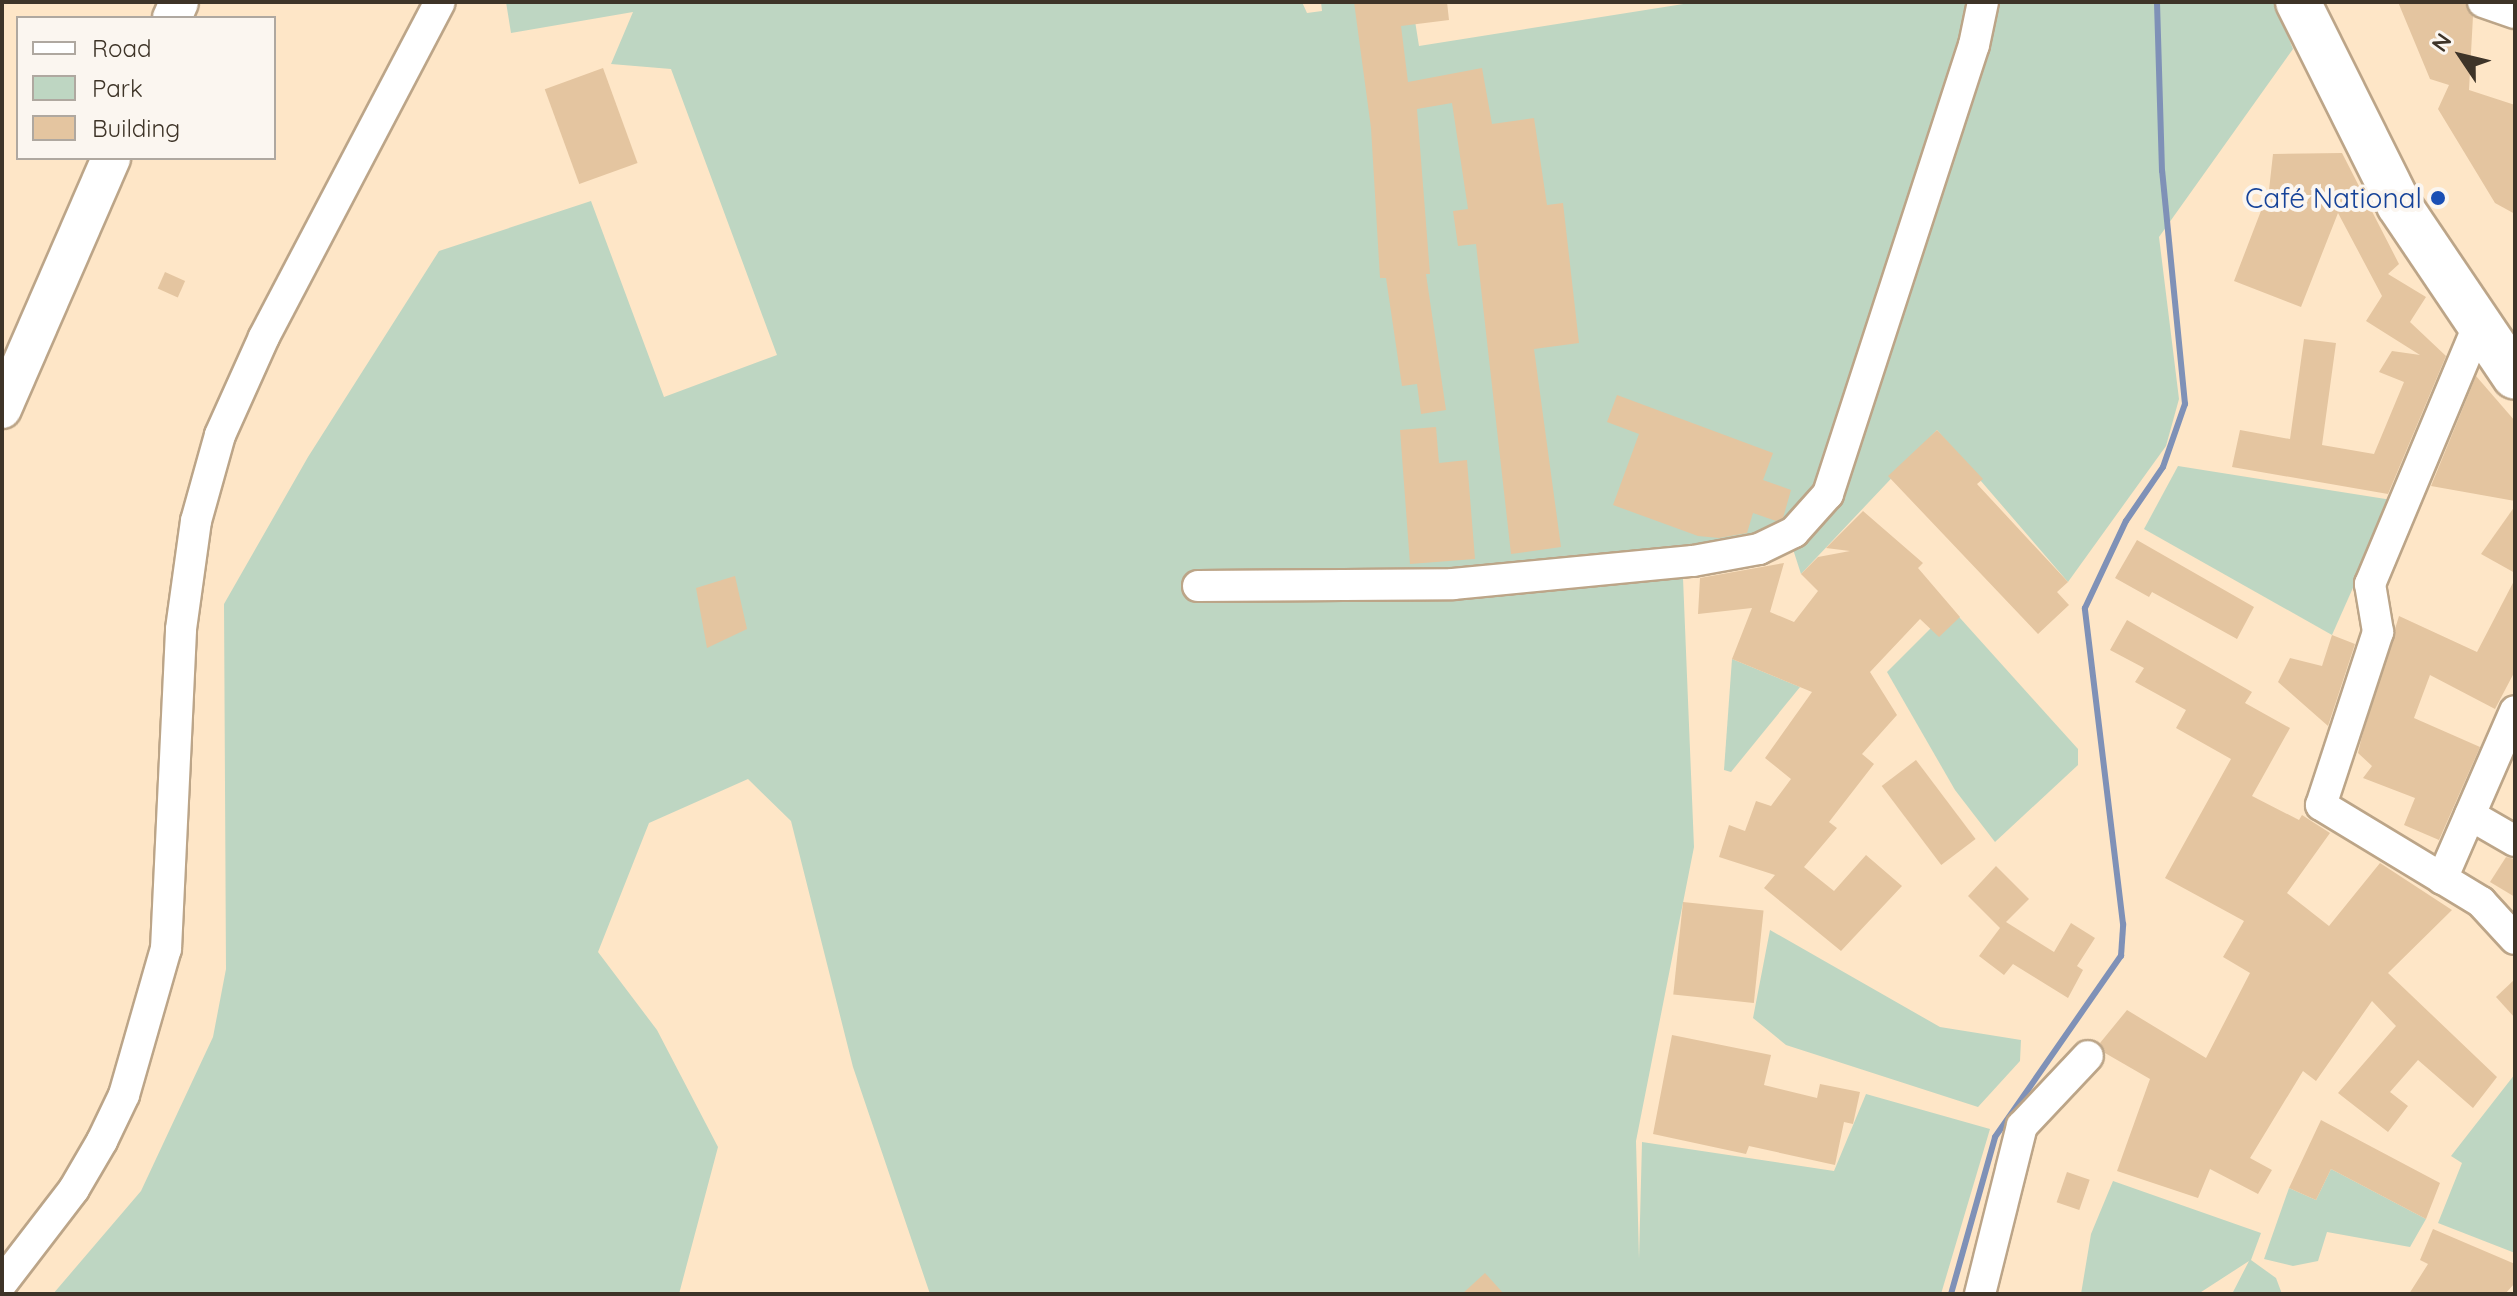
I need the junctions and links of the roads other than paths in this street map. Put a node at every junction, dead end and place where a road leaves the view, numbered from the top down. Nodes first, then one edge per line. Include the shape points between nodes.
1 (440, 2) edge
2 (1983, 2) edge
3 (2298, 2) edge
4 (2322, 2) edge
5 (2483, 2) edge
6 (2515, 13) edge
7 (110, 160) edge
8 (2496, 333) edge
9 (2515, 377) edge
10 (2, 409) edge
11 (1198, 586) dead end
12 (2515, 711) edge
13 (2470, 815) junction
14 (2515, 841) edge
15 (2442, 879) junction
16 (2515, 939) edge
17 (2088, 1056) dead end
18 (2, 1283) edge
19 (1980, 1294) edge

1 - 18 street via 264,337 220,435 196,521 181,629 166,949 124,1095 102,1141 74,1189
2 - 11 street via 1974,45 1828,494 1794,532 1759,549 1693,561 1510,579
3 - 8 highway via 2378,167
4 - 8 highway via 2373,113
5 - 6 street
7 - 10 main road
8 - 9 highway
8 - 15 street via 2370,584 2378,632 2321,805
12 - 13 street
13 - 14 street
13 - 15 street
15 - 16 street via 2481,902
17 - 19 street via 2022,1126

